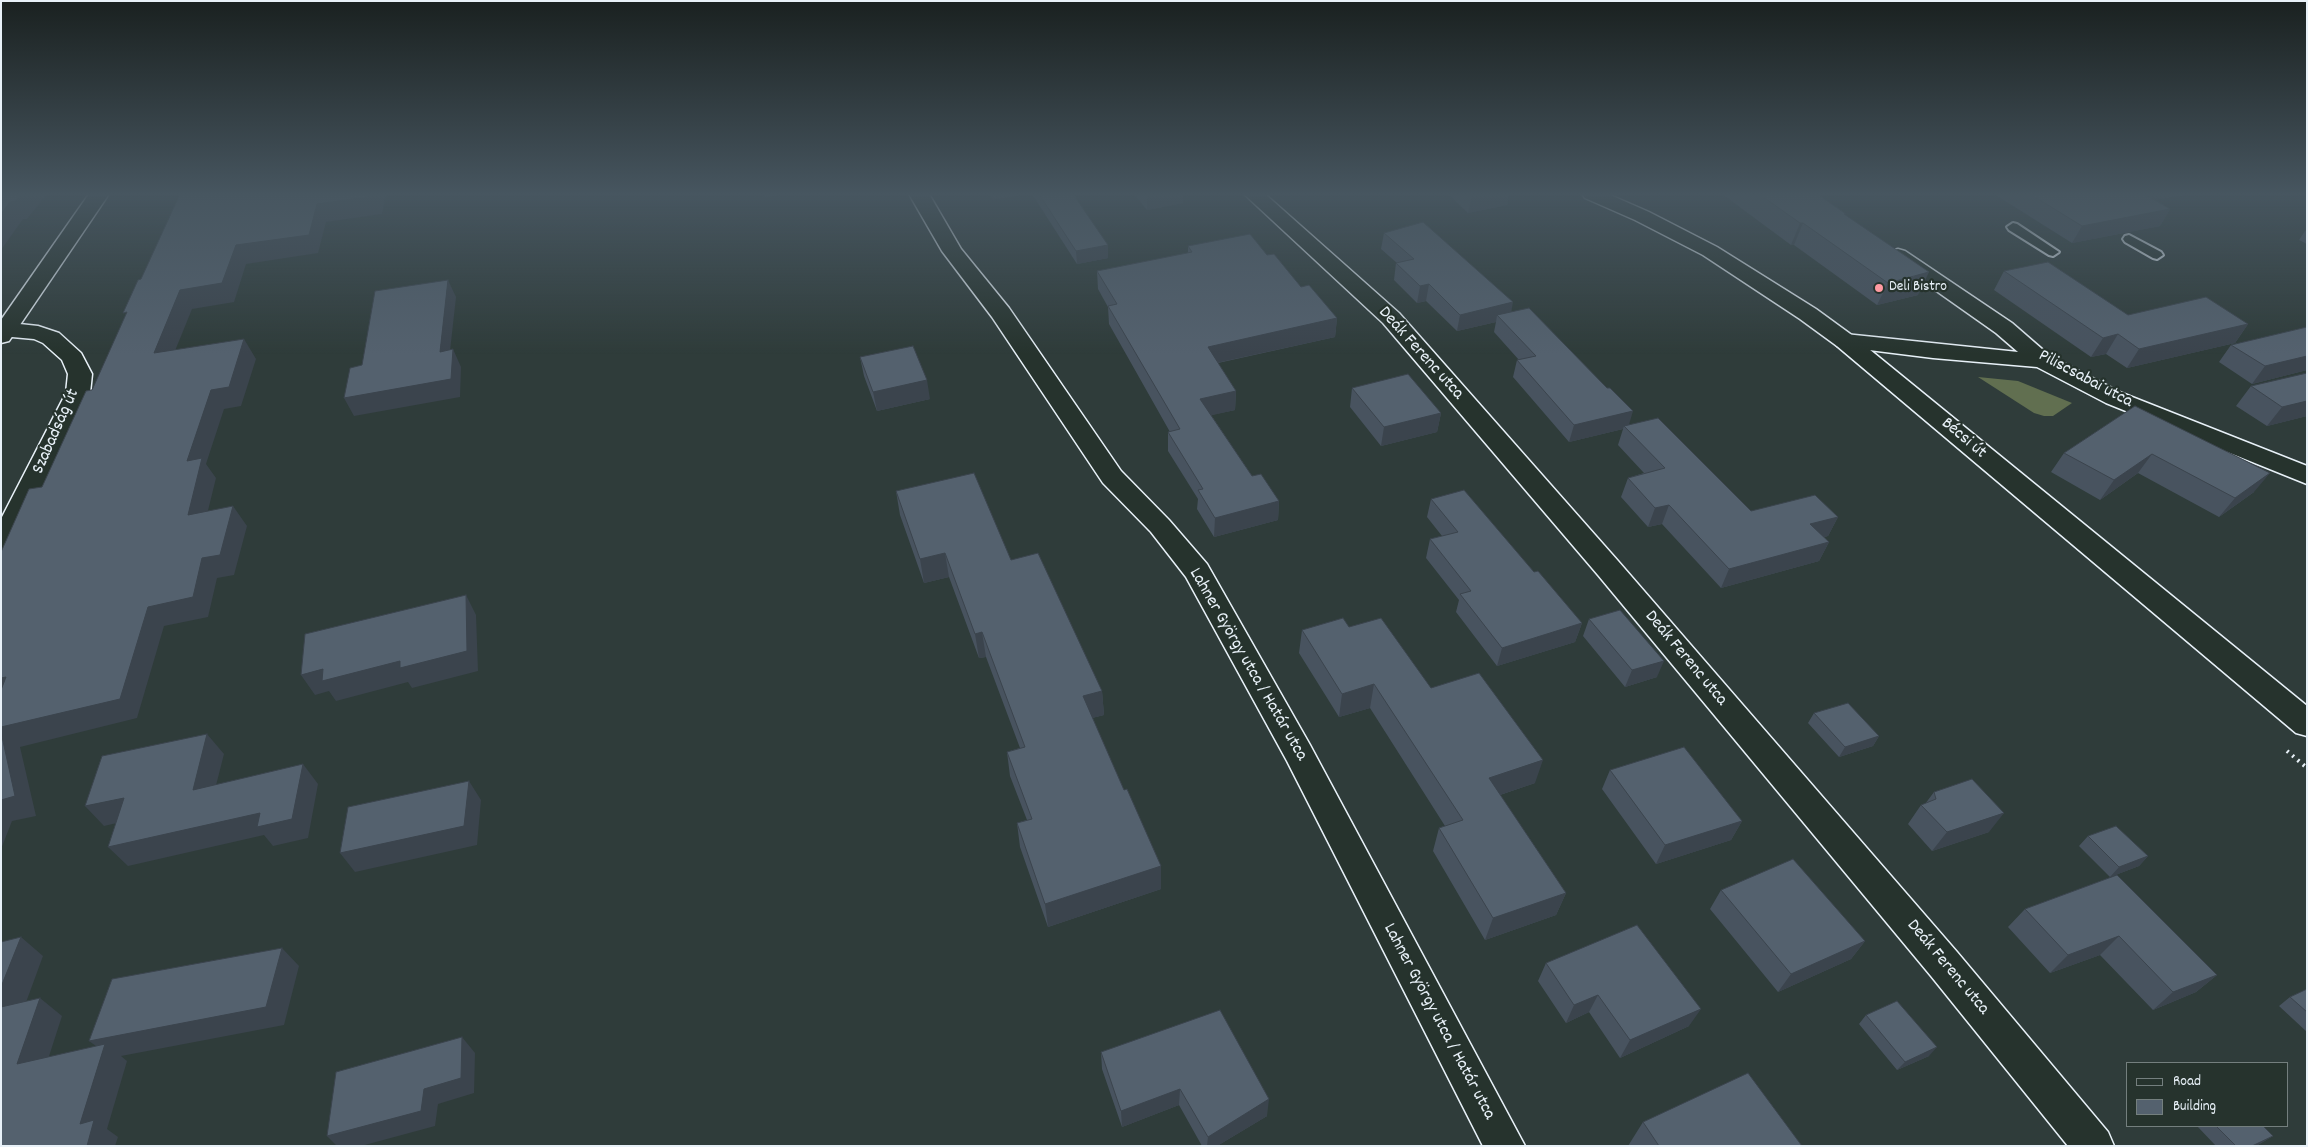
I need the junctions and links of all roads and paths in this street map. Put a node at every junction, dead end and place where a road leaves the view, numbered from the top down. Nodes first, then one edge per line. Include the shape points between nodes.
1 (62, 248) edge
2 (950, 248) edge
3 (1313, 248) edge
4 (1703, 248) edge
5 (1887, 248) edge
6 (2046, 248) edge
7 (2143, 248) edge
8 (2053, 252) dead end
9 (2157, 256) dead end
10 (3, 332) edge
11 (1845, 341) junction
12 (2042, 361) junction
13 (2307, 476) edge
14 (1, 545) edge
15 (2307, 724) edge
16 (1505, 1146) edge
17 (2094, 1146) edge

1 - 10 street, Szabadság út
2 - 16 street, Lahner György utca / Határ utca via 1001,313 1112,477 1160,526 1197,571 1299,754
3 - 17 street, Deák Ferenc utca via 1391,318 1906,918
4 - 11 street, Bécsi út
5 - 12 street, Piliscsabai utca via 2004,328
6 - 8 lane
7 - 9 lane
10 - 14 street, Szabadság út via 38,333 51,338 73,358 80,374 78,393 62,428
11 - 12 street
11 - 15 street, Bécsi út
12 - 13 street, Piliscsabai utca via 2114,398

